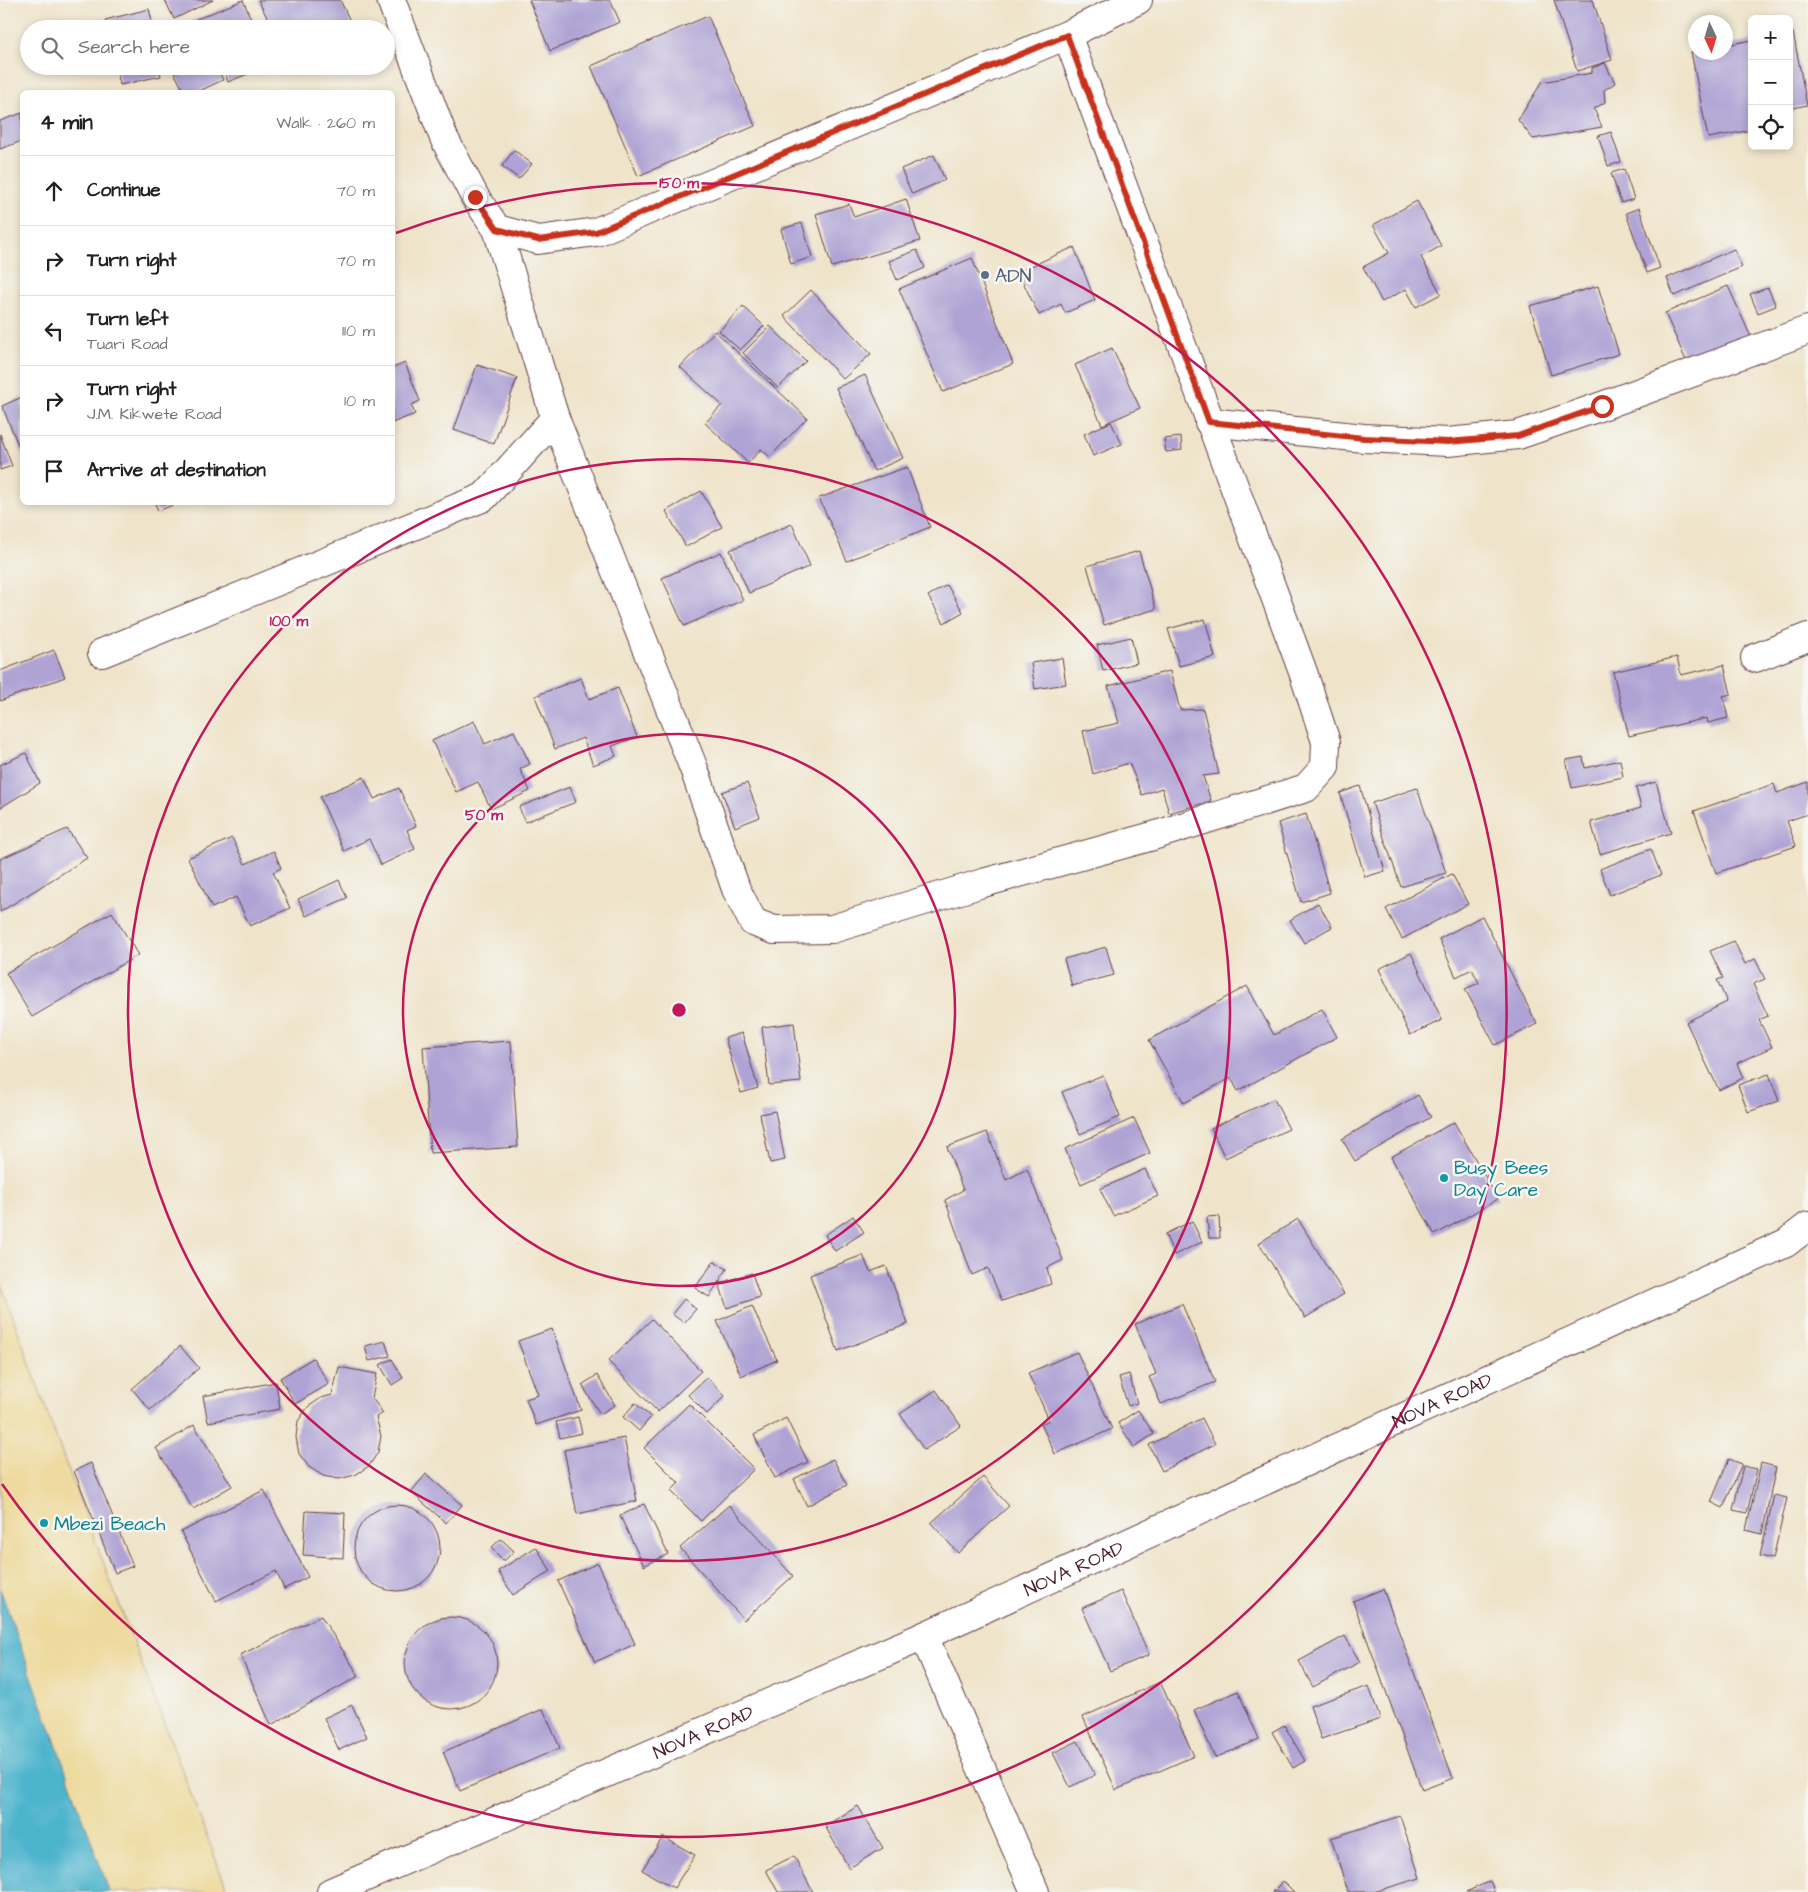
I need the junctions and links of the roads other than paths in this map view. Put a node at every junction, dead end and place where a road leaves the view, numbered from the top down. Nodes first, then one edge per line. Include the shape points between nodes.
1 (391, 0) edge
2 (1138, 0) edge
3 (1067, 35) junction
4 (497, 229) junction
5 (1808, 330) edge
6 (555, 418) junction
7 (1209, 422) junction
8 (1808, 637) edge
9 (102, 653) dead end
10 (1755, 658) dead end
11 (1808, 1226) edge
12 (924, 1636) junction
13 (331, 1892) edge
14 (1036, 1892) edge

1 - 4 street via 444,138 475,197
2 - 3 street
3 - 4 street via 596,232 538,240
3 - 7 street
4 - 6 street
5 - 7 street via 1518,436 1448,442 1364,438
6 - 7 street via 694,769 736,889 754,922 774,930 832,928 983,882 1153,836 1306,788 1325,768 1326,742 1306,681
6 - 9 street via 484,497
8 - 10 street
11 - 12 street, NOVA ROAD via 1786,1243
12 - 13 street, NOVA ROAD
12 - 14 street

